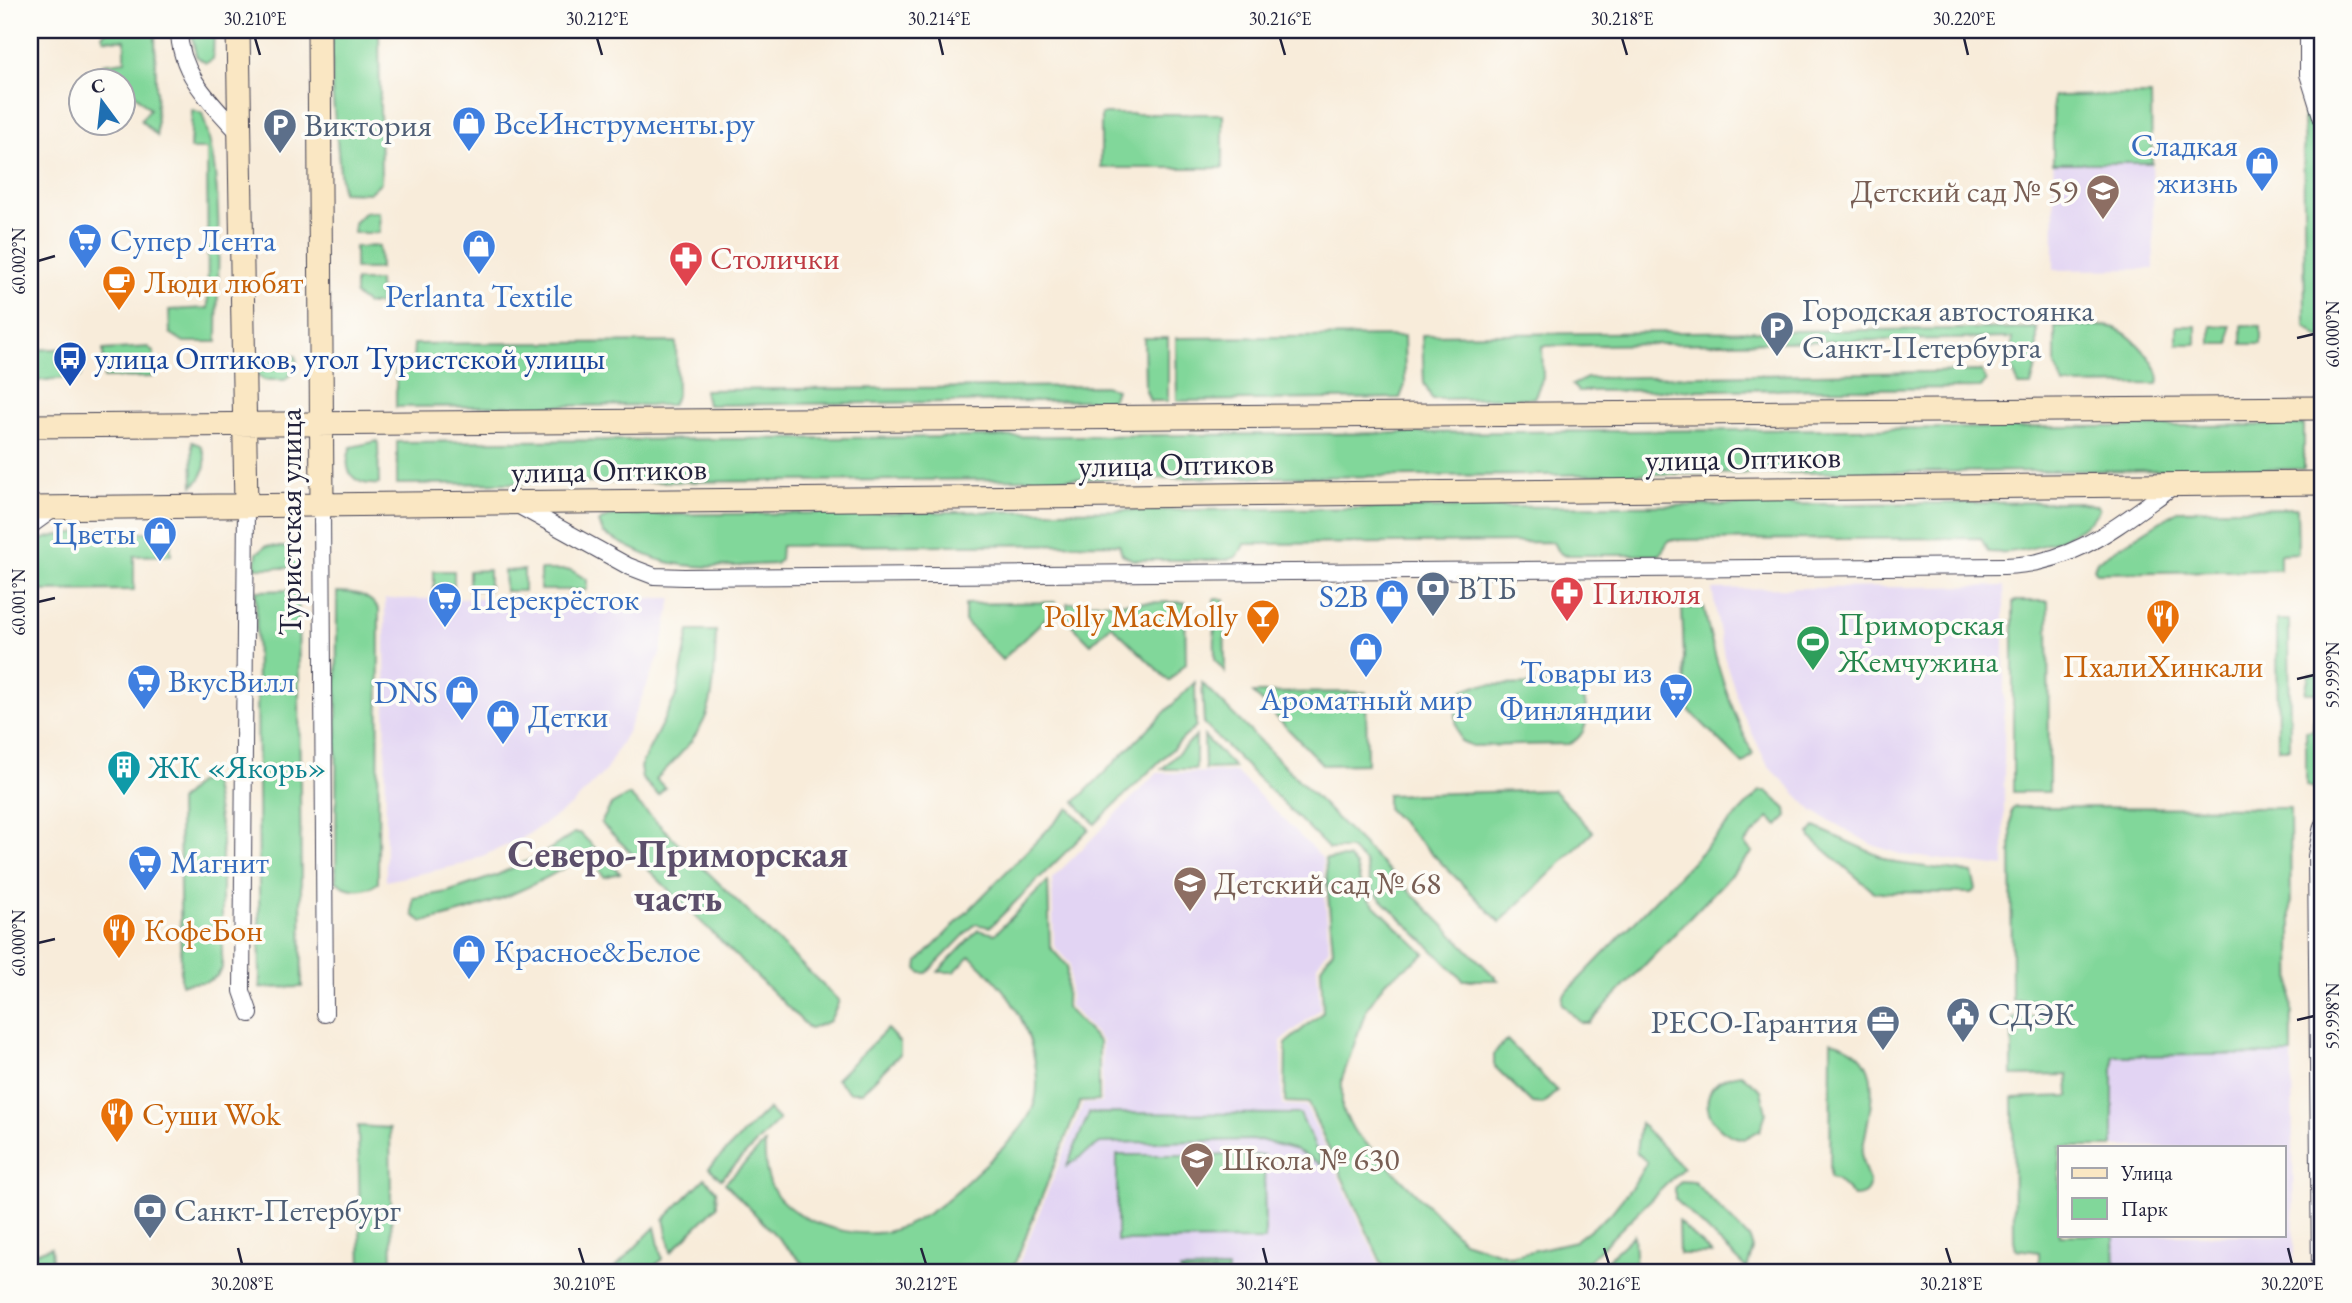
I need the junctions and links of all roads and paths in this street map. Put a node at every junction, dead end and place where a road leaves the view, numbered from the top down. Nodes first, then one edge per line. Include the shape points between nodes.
1 (179, 30) edge
2 (238, 30) edge
3 (319, 30) edge
4 (2308, 30) edge
5 (2322, 119) edge
6 (239, 133) junction
7 (2322, 408) edge
8 (245, 424) junction
9 (321, 424) junction
10 (30, 426) edge
11 (2322, 483) edge
12 (2175, 485) junction
13 (512, 502) junction
14 (322, 505) junction
15 (246, 506) junction
16 (30, 508) edge
17 (55, 508) junction
18 (30, 526) edge
19 (2322, 826) edge
20 (250, 1014) dead end
21 (325, 1014) dead end
22 (2320, 1273) edge

1 - 6 street via 179,45 193,80
2 - 6 street, Туристская улица
3 - 9 street, Туристская улица
4 - 5 street via 2308,75
6 - 8 street, Туристская улица
7 - 9 street, улица Оптиков
8 - 9 street, улица Оптиков
8 - 10 street, улица Оптиков
8 - 15 street, Туристская улица
9 - 14 street, Туристская улица
11 - 12 street, улица Оптиков
12 - 13 street, улица Оптиков
12 - 13 street via 2066,556 2004,566 654,576
13 - 14 street, улица Оптиков
14 - 15 street, улица Оптиков
14 - 21 street, Туристская улица
15 - 17 street, улица Оптиков
15 - 20 street, Туристская улица via 242,990
16 - 17 street, улица Оптиков
17 - 18 street
19 - 22 street via 2316,856

